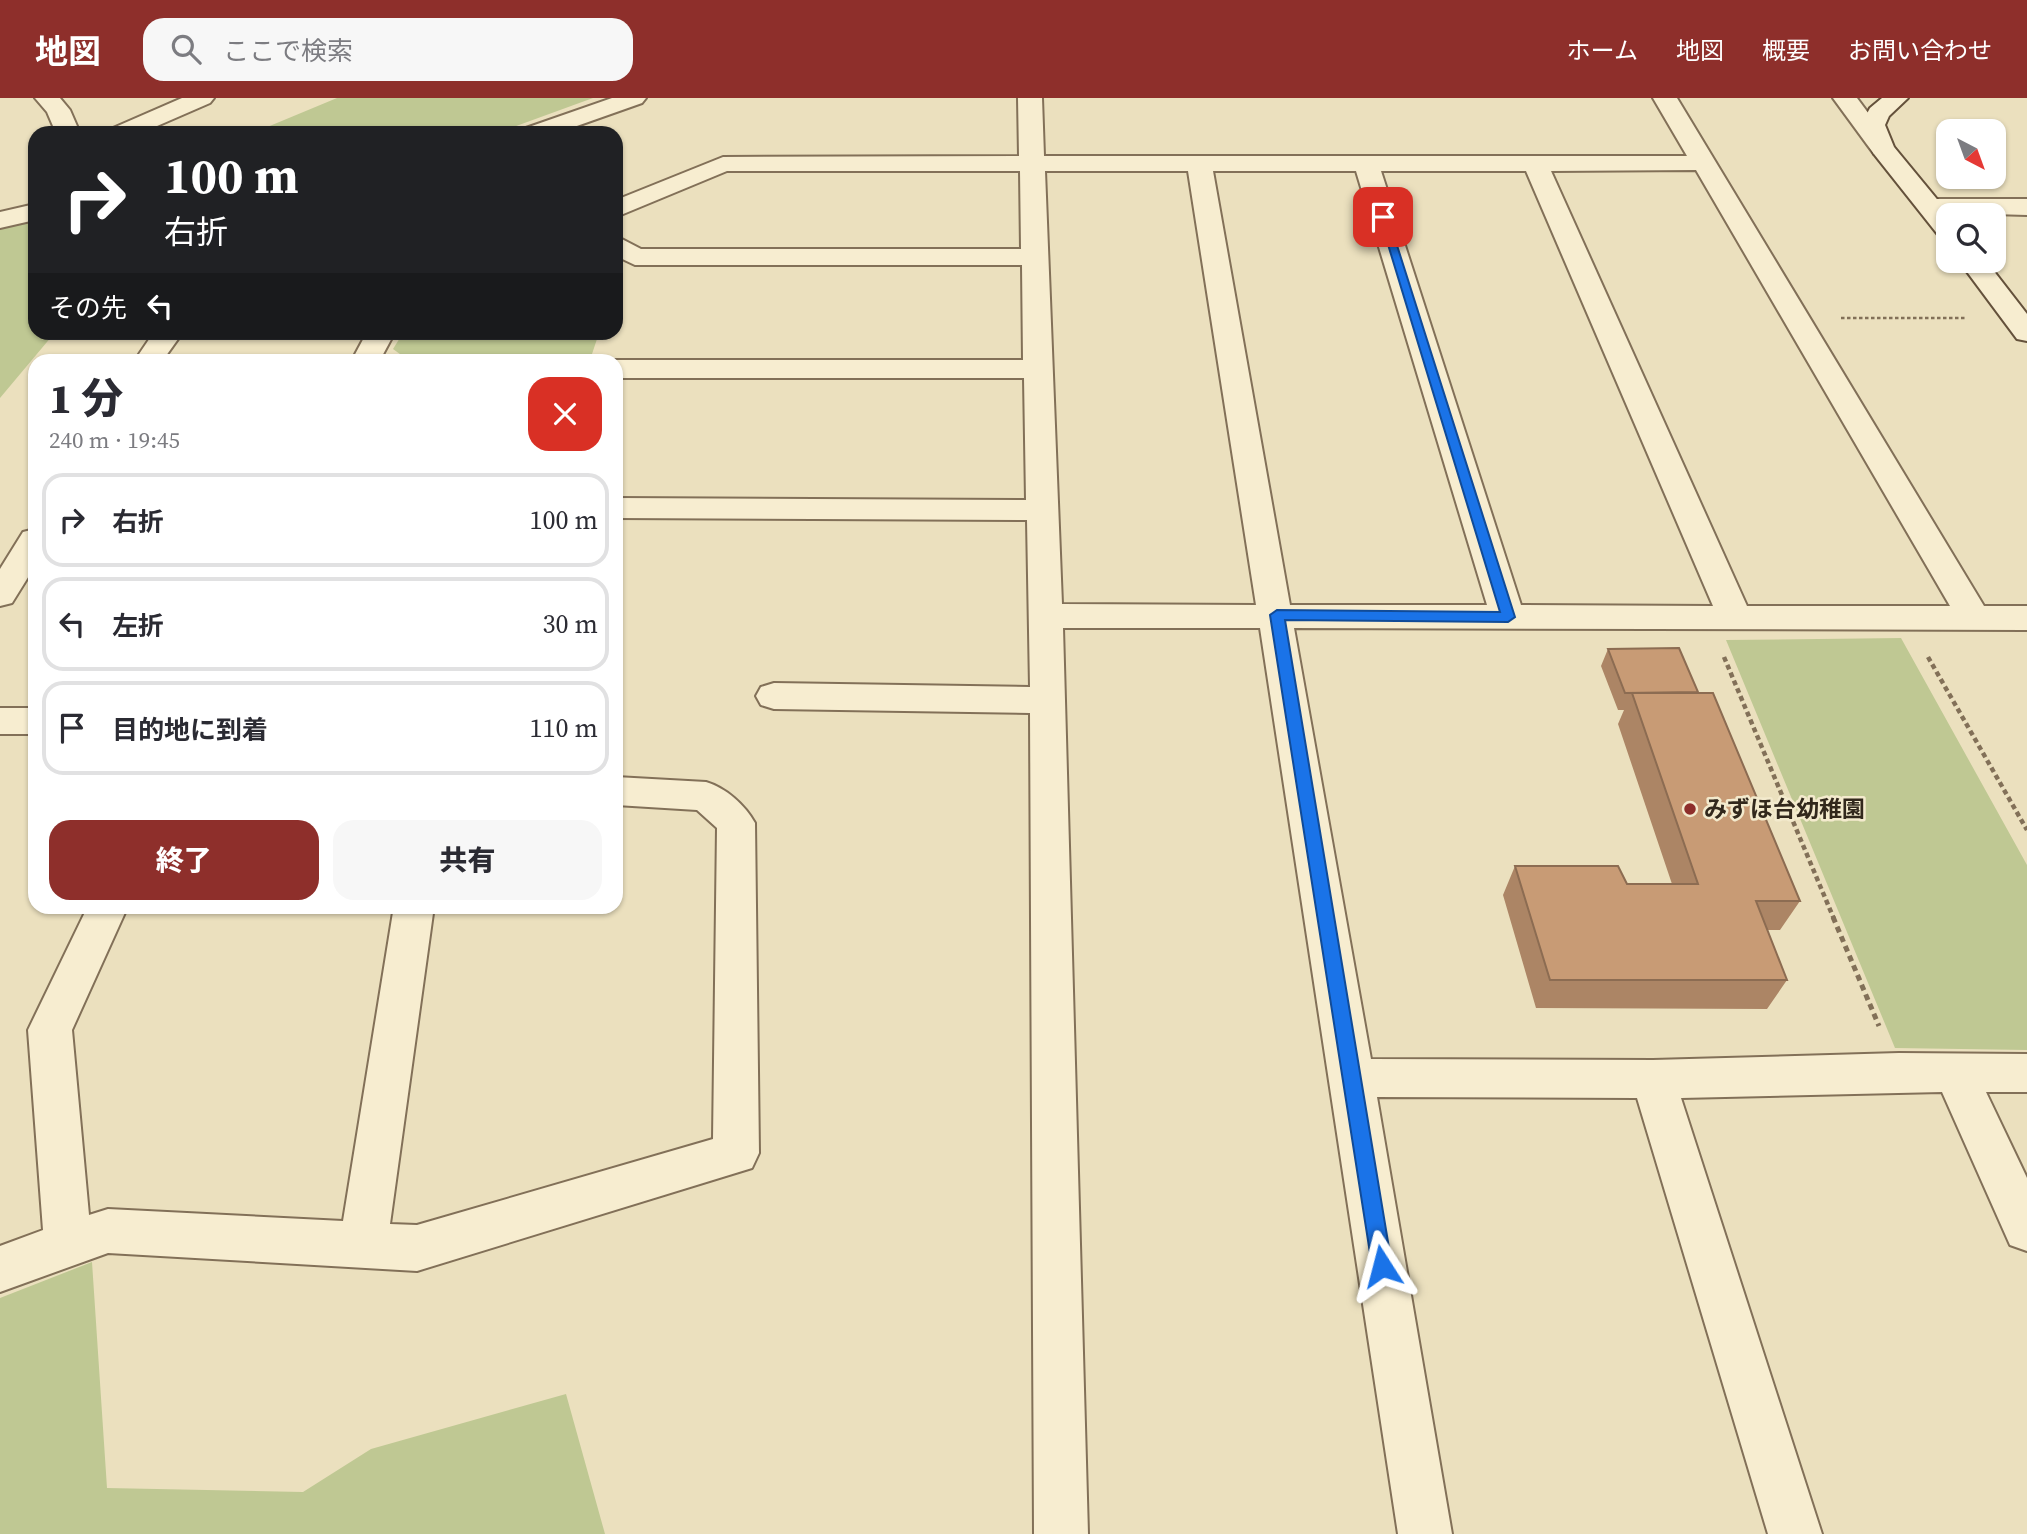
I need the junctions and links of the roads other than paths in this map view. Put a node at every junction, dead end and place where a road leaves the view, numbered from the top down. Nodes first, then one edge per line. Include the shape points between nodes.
1 (47, 98) edge
2 (202, 98) edge
3 (634, 98) edge
4 (1030, 98) edge
5 (1665, 98) edge
6 (1845, 98) edge
7 (1896, 98) edge
8 (65, 126) edge
9 (137, 126) edge
10 (554, 126) edge
11 (1883, 149) junction
12 (1030, 163) junction
13 (1199, 163) junction
14 (1704, 163) junction
15 (1366, 164) junction
16 (1536, 164) junction
17 (623, 206) edge
18 (1930, 207) junction
19 (2027, 207) edge
20 (28, 214) edge
21 (1936, 215) edge
22 (0, 220) edge
23 (623, 249) edge
24 (1035, 257) junction
25 (1981, 273) edge
26 (2021, 325) edge
27 (623, 369) edge
28 (1037, 369) junction
29 (623, 508) edge
30 (1042, 510) junction
31 (28, 551) edge
32 (0, 595) edge
33 (1277, 615) junction
34 (1045, 616) junction
35 (1508, 617) junction
36 (1735, 618) junction
37 (1974, 618) junction
38 (2027, 618) edge
39 (774, 696) dead end
40 (1048, 700) junction
41 (0, 721) edge
42 (28, 721) edge
43 (623, 790) edge
44 (104, 914) edge
45 (413, 914) edge
46 (1955, 1072) junction
47 (2027, 1073) edge
48 (1352, 1078) junction
49 (1653, 1079) junction
50 (2027, 1229) edge
51 (68, 1244) junction
52 (363, 1246) junction
53 (0, 1269) edge
54 (1061, 1534) edge
55 (1425, 1534) edge
56 (1795, 1534) edge

1 - 8 street
2 - 9 street
3 - 10 street
4 - 12 street
5 - 14 street
6 - 11 street
7 - 11 street via 1878,113 1873,125
11 - 18 street
12 - 13 street
12 - 17 street via 723,164
12 - 24 street
13 - 15 street
13 - 33 street
14 - 16 street
14 - 37 street
15 - 16 street
15 - 35 street
16 - 36 street
18 - 19 street
18 - 21 street
20 - 22 street
23 - 24 street via 635,257
24 - 28 street
25 - 26 street
27 - 28 street
28 - 30 street
29 - 30 street
30 - 34 street
31 - 32 street
33 - 34 street
33 - 35 street
33 - 48 street
34 - 40 street
35 - 36 street
36 - 37 street
37 - 38 street
39 - 40 street
40 - 54 street
41 - 42 street
43 - 52 street via 706,796 736,823 736,1153 417,1248
44 - 51 street via 50,1030
45 - 52 street
46 - 47 street
46 - 49 street
46 - 50 street
48 - 49 street
48 - 55 street
49 - 56 street
51 - 52 street via 108,1231
51 - 53 street

